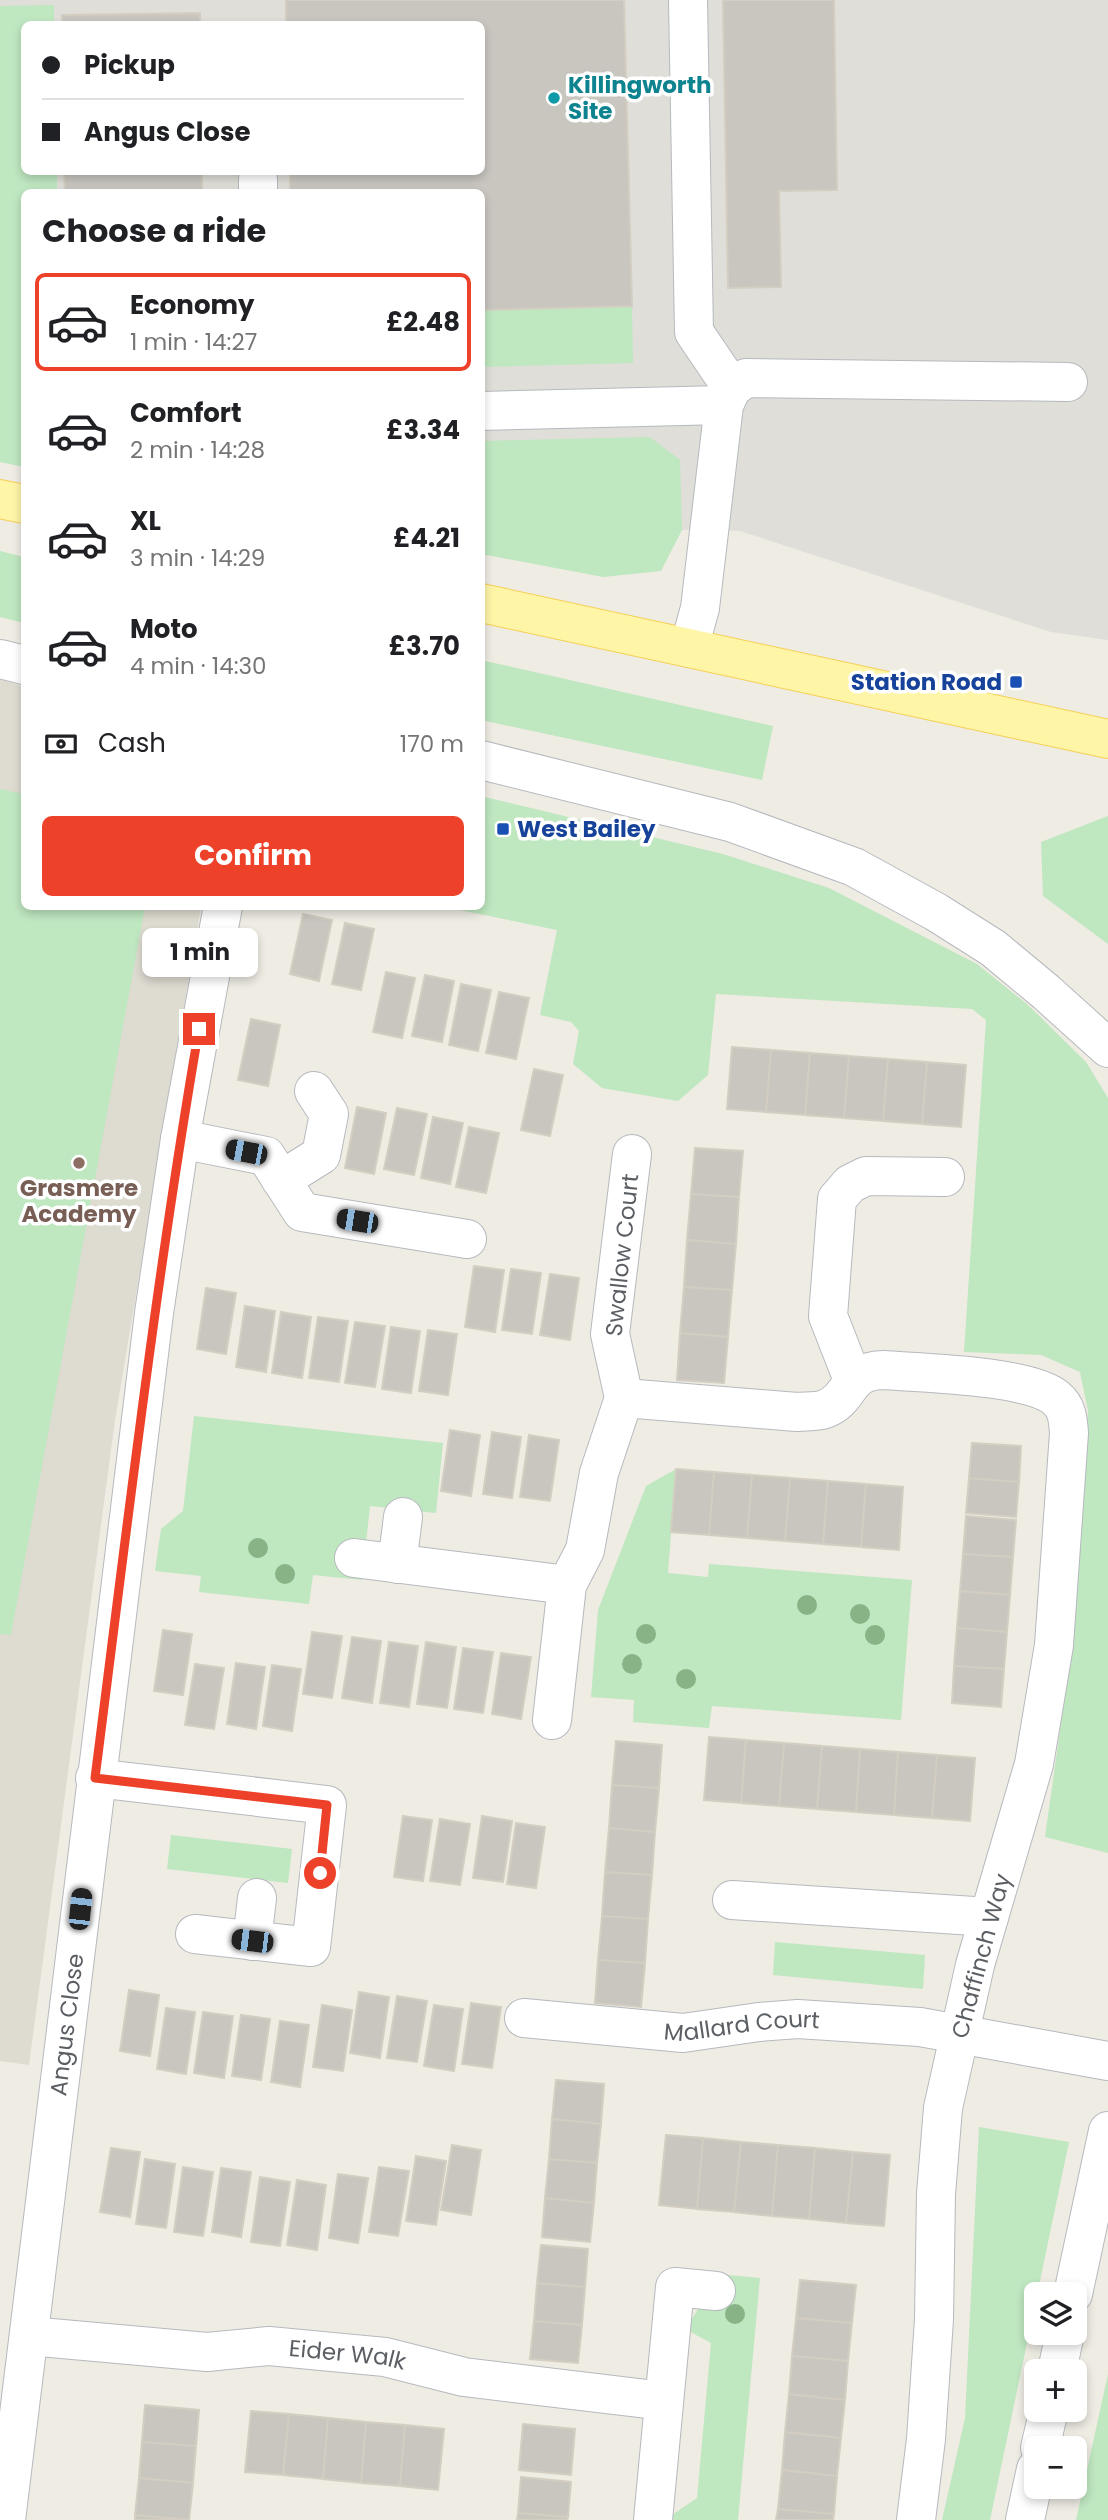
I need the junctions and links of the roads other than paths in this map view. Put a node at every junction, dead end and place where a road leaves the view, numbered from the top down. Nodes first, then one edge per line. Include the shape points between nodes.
1 (688, 0) edge
2 (1068, 382) dead end
3 (728, 396) junction
4 (485, 411) edge
5 (0, 499) edge
6 (21, 503) edge
7 (485, 604) edge
8 (689, 648) junction
9 (0, 659) edge
10 (21, 664) edge
11 (1108, 739) edge
12 (485, 761) edge
13 (222, 910) edge
14 (1108, 1048) edge
15 (314, 1091) dead end
16 (180, 1139) junction
17 (632, 1154) dead end
18 (945, 1178) dead end
19 (281, 1180) junction
20 (467, 1239) dead end
21 (853, 1380) junction
22 (624, 1398) junction
23 (403, 1517) dead end
24 (354, 1558) dead end
25 (397, 1563) junction
26 (567, 1586) junction
27 (552, 1720) dead end
28 (95, 1778) junction
29 (257, 1898) dead end
30 (732, 1900) dead end
31 (989, 1917) junction
32 (195, 1934) dead end
33 (252, 1941) junction
34 (524, 2018) dead end
35 (960, 2033) junction
36 (1108, 2061) edge
37 (1108, 2132) edge
38 (1076, 2282) edge
39 (716, 2291) dead end
40 (29, 2336) junction
41 (664, 2401) junction
42 (1030, 2499) edge
43 (6, 2520) edge
44 (653, 2520) edge
45 (916, 2520) edge
46 (1025, 2520) edge

1 - 3 street via 694,332
2 - 3 street via 746,378
3 - 4 street
3 - 8 street via 700,608
5 - 6 main road
7 - 8 main road
8 - 11 main road
9 - 10 street
12 - 14 street via 730,822 854,867 993,948
13 - 16 street, Angus Close
15 - 19 street via 329,1114 321,1155
16 - 19 street via 266,1156
16 - 28 street, Angus Close
17 - 22 street, Swallow Court via 610,1334
18 - 21 street via 866,1176 850,1184 837,1199 828,1316
19 - 20 street via 302,1212
21 - 22 street via 840,1399 824,1409 797,1412
21 - 31 street, Chaffinch Way via 869,1370 1001,1380 1039,1388 1067,1412 1054,1645 1034,1764
22 - 26 street via 599,1472 585,1550
23 - 25 street
24 - 25 street
25 - 26 street
26 - 27 street
28 - 33 street via 327,1805 311,1947
28 - 40 street, Angus Close
29 - 33 street
30 - 31 street
31 - 35 street, Chaffinch Way
32 - 33 street
34 - 35 street, Mallard Court via 683,2033 798,2019
35 - 36 street, Mallard Court
35 - 45 street, Chaffinch Way via 943,2108 933,2333
37 - 38 street
39 - 41 street via 675,2287
40 - 41 street, Eider Walk via 207,2352 269,2346 372,2356 464,2377
40 - 43 street, Angus Close
41 - 44 street
42 - 46 street

